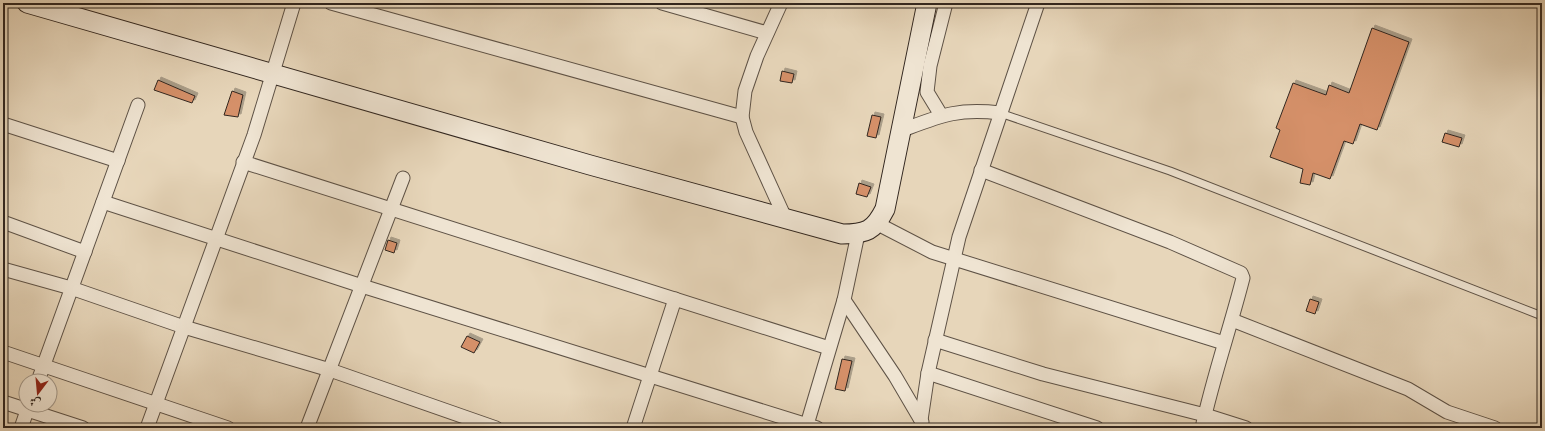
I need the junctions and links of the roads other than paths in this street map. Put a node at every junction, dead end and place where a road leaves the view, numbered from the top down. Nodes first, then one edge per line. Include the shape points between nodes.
1 (27, 3) edge
2 (294, 3) edge
3 (331, 3) edge
4 (662, 3) edge
5 (781, 3) edge
6 (927, 3) edge
7 (946, 3) edge
8 (1038, 3) edge
9 (767, 33) junction
10 (272, 73) junction
11 (138, 105) dead end
12 (1000, 113) junction
13 (941, 115) junction
14 (742, 117) junction
15 (3, 124) edge
16 (900, 131) junction
17 (118, 161) junction
18 (244, 162) junction
19 (981, 170) junction
20 (403, 178) dead end
21 (103, 202) junction
22 (390, 210) junction
23 (786, 220) junction
24 (3, 222) edge
25 (876, 223) junction
26 (858, 234) junction
27 (215, 238) junction
28 (85, 252) junction
29 (953, 259) junction
30 (3, 269) edge
31 (362, 286) junction
32 (72, 288) junction
33 (675, 299) junction
34 (844, 300) junction
35 (1542, 316) edge
36 (1232, 320) junction
37 (184, 327) junction
38 (935, 340) junction
39 (1224, 344) junction
40 (829, 348) junction
41 (3, 352) edge
42 (44, 366) junction
43 (330, 370) junction
44 (41, 373) edge
45 (928, 373) junction
46 (650, 376) junction
47 (3, 402) edge
48 (157, 403) junction
49 (18, 406) edge
50 (26, 413) edge
51 (42, 413) edge
52 (1204, 422) edge
53 (923, 424) edge
54 (810, 427) edge
55 (21, 428) edge
56 (83, 428) edge
57 (147, 428) edge
58 (228, 428) edge
59 (306, 428) edge
60 (496, 428) edge
61 (633, 428) edge
62 (1097, 428) edge
63 (1246, 428) edge
64 (1495, 428) edge

1 - 10 main road
2 - 10 street
3 - 14 street
4 - 9 street
5 - 9 street
6 - 16 main road
7 - 13 street via 926,92
8 - 12 street
9 - 14 street via 745,91
10 - 18 street
10 - 23 main road
11 - 17 street
12 - 13 street via 961,111
12 - 19 street
12 - 35 lane via 1170,171
13 - 16 street
14 - 23 street via 746,132
15 - 17 street
16 - 25 main road via 885,209
17 - 21 street
18 - 22 street
18 - 27 street
19 - 29 street
19 - 36 street via 1170,242 1238,271 1242,278
20 - 22 street
21 - 27 street
21 - 28 street
22 - 31 street
22 - 33 street
23 - 26 main road via 842,234
24 - 28 street
25 - 26 main road
25 - 29 street via 916,244
26 - 34 street
27 - 31 street
27 - 37 street
28 - 32 street
29 - 38 street
29 - 39 street
30 - 32 street
31 - 43 street
31 - 46 street
32 - 37 street
32 - 42 street
33 - 40 street
33 - 46 street
34 - 40 street
34 - 53 street via 895,376
36 - 39 street
36 - 64 street via 1408,389 1446,412
37 - 43 street
37 - 48 street
38 - 45 street
38 - 52 street
39 - 52 street
40 - 54 street
41 - 42 street
42 - 44 street
42 - 48 street
43 - 59 street
43 - 60 street
45 - 53 street
45 - 62 street
46 - 54 street
46 - 61 street
47 - 49 street
48 - 57 street
48 - 58 street
50 - 55 street
51 - 56 street
52 - 63 street

